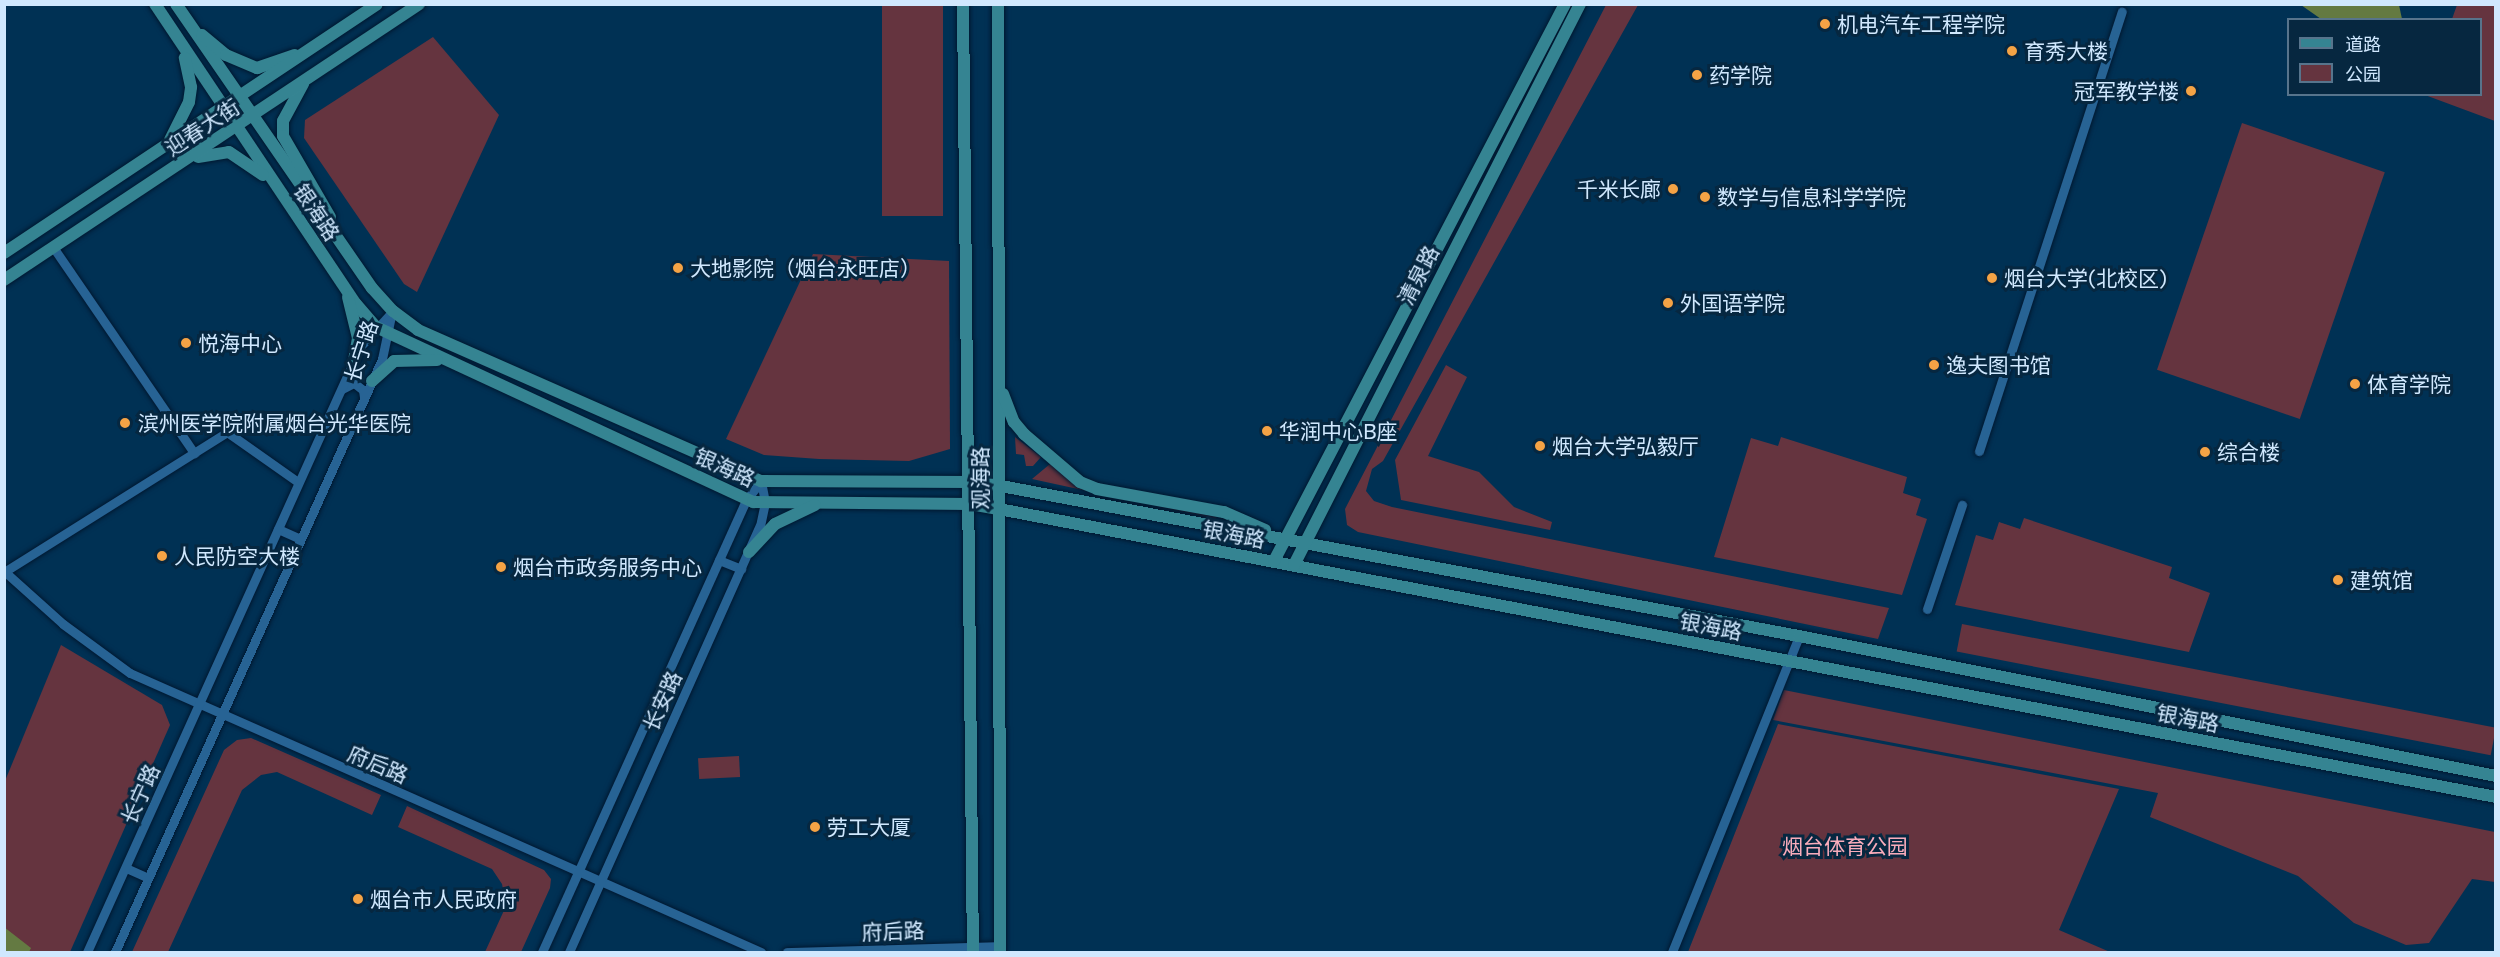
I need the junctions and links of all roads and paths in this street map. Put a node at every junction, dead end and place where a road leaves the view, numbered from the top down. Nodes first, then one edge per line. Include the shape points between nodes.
1 (155, 4) edge
2 (176, 4) edge
3 (377, 4) edge
4 (419, 4) edge
5 (963, 4) edge
6 (998, 4) edge
7 (1565, 4) edge
8 (1580, 4) edge
9 (2122, 12) dead end
10 (185, 18) junction
11 (178, 40) junction
12 (310, 50) junction
13 (304, 82) junction
14 (239, 98) junction
15 (222, 107) junction
16 (253, 117) junction
17 (236, 128) junction
18 (168, 144) junction
19 (186, 161) junction
20 (279, 190) junction
21 (341, 243) junction
22 (53, 248) junction
23 (4, 253) edge
24 (4, 280) edge
25 (342, 282) junction
26 (393, 311) junction
27 (376, 327) junction
28 (388, 334) junction
29 (354, 361) junction
30 (447, 361) junction
31 (998, 377) junction
32 (372, 381) junction
33 (339, 394) junction
34 (362, 402) junction
35 (1979, 451) dead end
36 (194, 453) junction
37 (298, 482) junction
38 (761, 482) junction
39 (970, 482) junction
40 (1001, 486) junction
41 (747, 499) junction
42 (765, 502) junction
43 (820, 502) junction
44 (970, 504) junction
45 (1962, 505) dead end
46 (999, 509) junction
47 (278, 529) junction
48 (1279, 537) junction
49 (300, 539) junction
50 (1305, 542) junction
51 (749, 552) junction
52 (719, 560) junction
53 (1274, 561) junction
54 (1294, 565) junction
55 (741, 569) junction
56 (5, 571) edge
57 (1927, 609) dead end
58 (1799, 636) junction
59 (1790, 662) junction
60 (199, 705) junction
61 (220, 715) junction
62 (2496, 776) edge
63 (2496, 797) edge
64 (126, 868) junction
65 (578, 871) junction
66 (148, 878) junction
67 (601, 881) junction
68 (1000, 949) edge
69 (973, 950) edge
70 (87, 952) edge
71 (115, 952) edge
72 (542, 952) edge
73 (569, 952) edge
74 (761, 952) edge
75 (787, 952) edge
76 (1672, 952) edge

1 - 11 main road, 银海路
2 - 10 main road, 银海路
3 - 12 main road, 迎春大街
4 - 13 main road, 迎春大街
5 - 39 main road, 观海路
6 - 31 main road, 观海路
7 - 48 main road, 清泉路
8 - 50 main road, 清泉路
9 - 35 street
10 - 12 main road via 226,55 257,68
10 - 14 main road, 银海路
11 - 15 main road, 银海路
11 - 18 main road via 191,87 182,121
12 - 14 main road, 迎春大街
13 - 16 main road, 迎春大街
13 - 21 main road via 283,121 284,136 319,193
14 - 15 main road, 迎春大街
14 - 16 main road, 银海路
15 - 17 main road, 银海路
15 - 18 main road, 迎春大街
16 - 17 main road, 迎春大街
16 - 21 main road, 银海路
17 - 19 main road, 迎春大街
17 - 20 main road, 银海路
18 - 23 main road, 迎春大街
19 - 20 main road via 229,152 256,168
19 - 22 main road, 迎春大街
20 - 25 main road, 银海路
21 - 26 main road, 银海路
22 - 24 main road, 迎春大街
22 - 36 street
25 - 27 main road, 银海路
25 - 29 main road via 358,338
26 - 27 street, 长宁路
26 - 28 street, 长宁路
26 - 38 main road, 银海路 via 418,330
27 - 28 main road, 银海路
27 - 29 street, 长宁路
28 - 30 main road, 银海路
28 - 32 street, 长宁路
29 - 33 street, 长宁路
30 - 32 main road via 402,358 386,366
30 - 41 main road, 银海路
31 - 40 main road, 观海路
31 - 48 main road via 1014,422 1080,482 1097,489 1224,512
32 - 34 street, 长宁路
33 - 34 street via 354,382 363,390
33 - 37 street, 长宁路
34 - 49 street, 长宁路
36 - 37 street via 227,432
36 - 56 street
37 - 47 street, 长宁路
38 - 39 main road, 银海路
38 - 41 street
38 - 42 street, 长安路
39 - 40 main road, 银海路
39 - 44 main road, 观海路
40 - 46 main road, 观海路
40 - 48 main road, 银海路
41 - 42 main road, 银海路
41 - 52 street
42 - 43 main road, 银海路
42 - 51 street, 长安路
43 - 44 main road, 银海路
43 - 51 main road via 775,524
44 - 46 main road, 银海路
44 - 69 main road, 观海路
45 - 57 street
46 - 53 main road, 银海路
46 - 68 main road, 观海路
47 - 49 street
47 - 60 street, 长宁路
48 - 50 main road, 银海路
48 - 53 main road, 清泉路
49 - 61 street, 长宁路
50 - 54 main road, 清泉路
50 - 58 main road, 银海路
51 - 55 street, 长安路
52 - 55 street
52 - 65 street
53 - 54 main road, 银海路
54 - 59 main road, 银海路
55 - 67 street, 长安路
56 - 60 street, 府后路 via 108,661
58 - 59 street
58 - 62 main road, 银海路
59 - 63 main road, 银海路
59 - 76 street
60 - 61 street, 府后路
60 - 64 street, 长宁路
61 - 65 street, 府后路
61 - 66 street, 长宁路
64 - 66 street
64 - 70 street, 长宁路
65 - 67 street, 府后路
65 - 72 street
66 - 71 street, 长宁路
67 - 73 street, 长安路
67 - 74 street, 府后路
68 - 69 street, 府后路
69 - 75 street, 府后路

